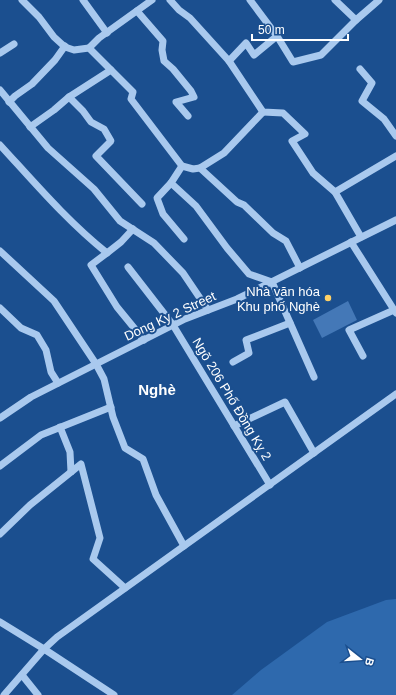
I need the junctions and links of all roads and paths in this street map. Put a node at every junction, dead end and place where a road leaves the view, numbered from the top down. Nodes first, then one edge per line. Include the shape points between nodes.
1 (22, 0) edge
2 (84, 0) edge
3 (152, 0) edge
4 (170, 0) edge
5 (250, 0) edge
6 (335, 0) edge
7 (379, 0) edge
8 (137, 11) junction
9 (356, 20) junction
10 (107, 33) junction
11 (276, 36) junction
12 (14, 44) dead end
13 (64, 46) junction
14 (89, 48) junction
15 (0, 53) edge
16 (229, 60) junction
17 (360, 69) dead end
18 (111, 70) junction
19 (0, 90) edge
20 (69, 97) junction
21 (9, 102) junction
22 (263, 112) junction
23 (188, 116) dead end
24 (30, 127) junction
25 (396, 136) edge
26 (0, 145) edge
27 (396, 156) edge
28 (182, 166) junction
29 (200, 168) junction
30 (171, 183) junction
31 (335, 192) junction
32 (142, 204) dead end
33 (396, 220) edge
34 (133, 229) junction
35 (361, 237) junction
36 (184, 239) dead end
37 (351, 242) junction
38 (0, 251) edge
39 (107, 253) junction
40 (128, 267) dead end
41 (300, 268) junction
42 (272, 282) junction
43 (0, 308) edge
44 (208, 310) junction
45 (395, 311) edge
46 (290, 323) junction
47 (174, 325) junction
48 (144, 340) junction
49 (363, 356) dead end
50 (233, 362) dead end
51 (96, 364) junction
52 (314, 377) dead end
53 (58, 383) junction
54 (396, 394) edge
55 (111, 407) junction
56 (0, 418) edge
57 (234, 426) junction
58 (60, 427) junction
59 (314, 453) junction
60 (0, 466) edge
61 (71, 472) junction
62 (270, 485) junction
63 (0, 534) edge
64 (184, 546) junction
65 (126, 588) junction
66 (0, 622) edge
67 (44, 649) junction
68 (22, 675) junction
69 (4, 695) edge
70 (38, 695) edge
71 (114, 695) edge

1 - 13 street
2 - 10 street
3 - 8 street
4 - 16 street
5 - 11 street
6 - 9 street
7 - 9 street
8 - 10 street
8 - 23 street via 163,40 164,61 194,97 176,102
9 - 11 street via 322,55 294,62
10 - 14 street
11 - 16 street via 254,55 246,43
12 - 15 street
13 - 14 street via 74,50
13 - 21 street via 55,60 32,84
14 - 18 street
16 - 22 street
17 - 25 street via 372,84 362,101 384,120
18 - 20 street
18 - 28 street via 133,92 130,99
19 - 21 street
20 - 24 street
20 - 32 street via 91,122 104,129 111,141 96,156
21 - 24 street
22 - 29 street via 224,154
22 - 31 street via 283,113 305,134 292,141 313,173
24 - 34 street via 48,148 94,189 120,220
26 - 39 street via 61,211
27 - 31 street
28 - 29 street
28 - 30 street
29 - 41 street via 273,233 286,241
30 - 36 street via 157,198 163,214
30 - 42 street via 196,206 249,274
31 - 35 street
33 - 35 street, Dong Ky 2 Street
34 - 39 street
34 - 44 street via 154,243 183,273
35 - 37 street, Dong Ky 2 Street
37 - 41 street, Dong Ky 2 Street
37 - 45 street
38 - 51 street via 54,301
39 - 48 street via 91,265 117,307
40 - 47 street, Ngõ 206 Phố Đồng Kỵ 2
41 - 42 street, Dong Ky 2 Street
42 - 44 street, Dong Ky 2 Street
42 - 46 street
43 - 53 street via 21,328 37,335 46,350 51,372
44 - 47 street, Dong Ky 2 Street
45 - 49 street via 349,330
46 - 50 street via 246,340 249,353
46 - 52 street
47 - 48 street, Dong Ky 2 Street
47 - 57 street, Ngõ 206 Phố Đồng Kỵ 2
48 - 51 street, Dong Ky 2 Street
51 - 53 street, Dong Ky 2 Street
51 - 55 street via 104,378
53 - 56 street, Dong Ky 2 Street
54 - 59 street
55 - 58 street
55 - 64 street via 125,448 143,459 156,495
57 - 59 street via 285,402
57 - 62 street, Ngõ 206 Phố Đồng Kỵ 2
58 - 60 street via 41,435
58 - 61 street via 70,452
59 - 62 street
61 - 63 street via 30,505
61 - 65 street via 81,464 100,538 93,559
62 - 64 street
64 - 65 street
65 - 67 street
66 - 67 street
67 - 68 street
67 - 71 street
68 - 69 street
68 - 70 street

